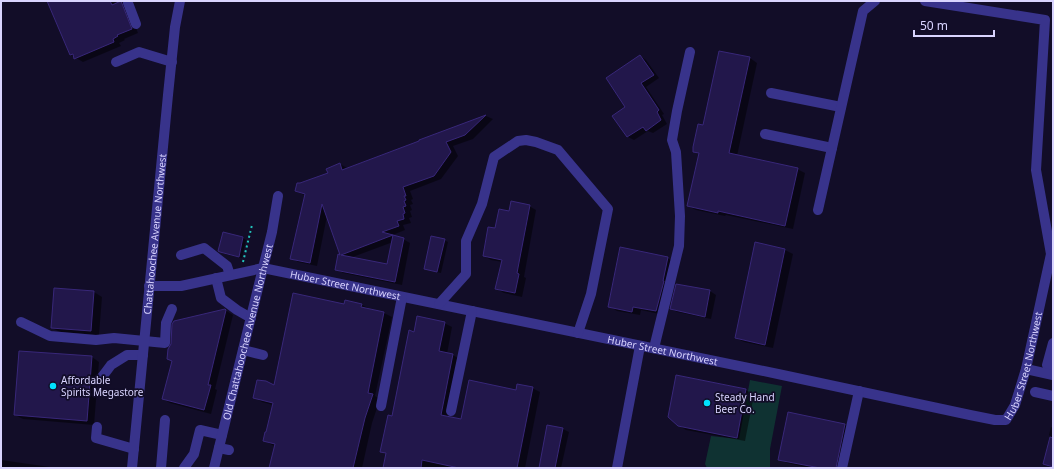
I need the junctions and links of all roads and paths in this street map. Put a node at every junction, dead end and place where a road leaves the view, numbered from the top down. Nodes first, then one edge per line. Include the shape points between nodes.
1 (180, 1) edge
2 (875, 1) edge
3 (925, 1) edge
4 (128, 3) dead end
5 (136, 24) dead end
6 (690, 52) dead end
7 (116, 62) dead end
8 (172, 62) junction
9 (771, 93) dead end
10 (841, 107) junction
11 (765, 134) dead end
12 (832, 148) junction
13 (278, 196) dead end
14 (818, 210) dead end
15 (252, 224) dead end
16 (181, 255) dead end
17 (243, 262) dead end
18 (263, 268) junction
19 (230, 275) junction
20 (216, 278) junction
21 (149, 286) junction
22 (402, 297) junction
23 (439, 304) junction
24 (172, 309) dead end
25 (472, 311) junction
26 (251, 318) junction
27 (21, 322) dead end
28 (578, 333) junction
29 (144, 340) junction
30 (1053, 343) edge
31 (640, 346) junction
32 (654, 348) junction
33 (243, 350) junction
34 (143, 355) junction
35 (263, 355) dead end
36 (1053, 366) edge
37 (1026, 369) junction
38 (1053, 375) edge
39 (102, 377) dead end
40 (859, 392) junction
41 (1035, 392) dead end
42 (1053, 396) edge
43 (381, 406) dead end
44 (451, 411) dead end
45 (165, 420) dead end
46 (97, 427) dead end
47 (222, 435) junction
48 (134, 449) junction
49 (132, 468) edge
50 (161, 468) edge
51 (184, 468) edge
52 (214, 468) edge
53 (617, 468) edge
54 (842, 468) edge

1 - 8 street, Chattahoochee Avenue Northwest
2 - 10 street via 863,11
3 - 37 street, Huber Street Northwest via 1045,20 1036,170 1051,254
4 - 5 street
6 - 32 street via 672,140 676,152 678,246
7 - 8 street via 141,48
8 - 21 street, Chattahoochee Avenue Northwest
9 - 10 street
10 - 12 street
11 - 12 street
12 - 14 street
13 - 18 street, Old Chattahoochee Avenue Northwest
15 - 17 path
16 - 19 street via 204,248 227,266
18 - 19 street, Huber Street Northwest
18 - 22 street, Huber Street Northwest
18 - 26 street, Old Chattahoochee Avenue Northwest
19 - 20 street, Huber Street Northwest
20 - 21 street, Huber Street Northwest via 181,286
20 - 26 street via 221,298
21 - 29 street, Chattahoochee Avenue Northwest
22 - 23 street, Huber Street Northwest
22 - 43 street
23 - 25 street, Huber Street Northwest
23 - 28 street via 466,274 466,241 482,204 494,157 518,141 536,142 558,150 608,209 591,294
24 - 29 street via 166,323 165,343
25 - 28 street, Huber Street Northwest
25 - 44 street
26 - 33 street, Old Chattahoochee Avenue Northwest
27 - 29 street via 50,336 96,340
28 - 31 street, Huber Street Northwest
29 - 34 street, Chattahoochee Avenue Northwest
30 - 36 street via 1047,365
31 - 32 street, Huber Street Northwest
31 - 53 street
32 - 40 street, Huber Street Northwest
33 - 35 street
33 - 47 street, Old Chattahoochee Avenue Northwest
34 - 39 street via 128,356 111,365
34 - 48 street, Chattahoochee Avenue Northwest
37 - 38 street
37 - 40 street, Huber Street Northwest via 1015,405 1006,420 995,420
40 - 54 street
41 - 42 street
45 - 50 street
46 - 48 street via 96,438
47 - 51 street via 200,430 194,454
47 - 52 street, Old Chattahoochee Avenue Northwest via 224,449
48 - 49 street, Chattahoochee Avenue Northwest

